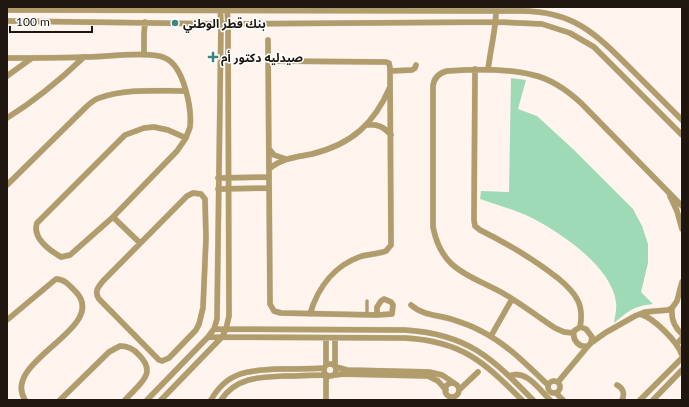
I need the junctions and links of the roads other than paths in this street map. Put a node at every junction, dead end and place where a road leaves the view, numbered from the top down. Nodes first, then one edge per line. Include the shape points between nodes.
1 (220, 9) edge
2 (227, 9) edge
3 (7, 10) edge
4 (78, 10) junction
5 (496, 11) junction
6 (7, 21) edge
7 (79, 22) junction
8 (145, 22) junction
9 (496, 22) junction
10 (221, 23) junction
11 (228, 24) junction
12 (268, 40) dead end
13 (144, 55) junction
14 (84, 57) junction
15 (7, 58) edge
16 (32, 58) junction
17 (268, 61) junction
18 (416, 65) dead end
19 (476, 69) junction
20 (488, 70) junction
21 (390, 71) junction
22 (7, 76) edge
23 (390, 85) junction
24 (186, 91) junction
25 (7, 118) edge
26 (682, 120) edge
27 (368, 125) junction
28 (391, 135) junction
29 (682, 135) edge
30 (186, 138) junction
31 (269, 149) junction
32 (286, 159) junction
33 (269, 169) junction
34 (268, 177) junction
35 (218, 178) junction
36 (229, 178) junction
37 (7, 187) edge
38 (268, 188) junction
39 (218, 189) junction
40 (229, 189) junction
41 (667, 190) junction
42 (682, 206) edge
43 (113, 217) junction
44 (682, 229) edge
45 (140, 243) junction
46 (682, 282) edge
47 (512, 299) junction
48 (366, 301) dead end
49 (411, 305) dead end
50 (672, 308) junction
51 (310, 314) junction
52 (640, 314) junction
53 (367, 315) junction
54 (377, 315) dead end
55 (7, 320) edge
56 (580, 326) junction
57 (676, 328) junction
58 (214, 329) junction
59 (226, 329) junction
60 (406, 330) junction
61 (573, 333) junction
62 (682, 334) edge
63 (491, 336) junction
64 (668, 336) junction
65 (208, 338) junction
66 (222, 338) junction
67 (326, 338) junction
68 (335, 338) junction
69 (405, 338) junction
70 (682, 338) edge
71 (677, 344) junction
72 (590, 345) junction
73 (682, 354) edge
74 (682, 358) edge
75 (336, 366) junction
76 (325, 367) junction
77 (288, 369) junction
78 (310, 369) junction
79 (258, 370) junction
80 (347, 372) junction
81 (478, 372) dead end
82 (681, 373) edge
83 (428, 374) junction
84 (311, 375) junction
85 (327, 375) junction
86 (335, 375) junction
87 (288, 376) junction
88 (509, 376) junction
89 (258, 377) junction
90 (558, 382) junction
91 (454, 383) junction
92 (617, 384) dead end
93 (548, 386) junction
94 (446, 390) junction
95 (459, 390) junction
96 (542, 392) junction
97 (555, 393) junction
98 (450, 398) edge
99 (644, 399) edge
100 (654, 399) edge
101 (25, 400) edge
102 (60, 400) edge
103 (125, 400) edge
104 (146, 400) edge
105 (161, 400) edge
106 (211, 400) edge
107 (221, 400) edge
108 (326, 400) edge
109 (522, 400) edge
110 (533, 400) edge
111 (550, 400) edge
112 (563, 400) edge
113 (622, 400) edge

1 - 2 street
1 - 4 street
1 - 10 street
2 - 5 street
2 - 11 street
3 - 4 street
4 - 7 street
5 - 9 street
5 - 26 street via 543,12 584,27 608,46
6 - 7 street
7 - 8 street
8 - 10 street
8 - 13 street
9 - 11 street
9 - 20 street
9 - 29 street via 542,24 579,37 601,53
10 - 11 street
10 - 35 street
11 - 36 street
12 - 17 street
13 - 14 street
13 - 24 street via 171,61 183,78
14 - 16 street
14 - 25 street via 54,86
15 - 16 street
16 - 22 street
17 - 21 street via 386,62 390,66
17 - 31 street
18 - 21 street via 412,70
19 - 20 street
19 - 47 street via 443,72 433,82 433,227 442,252 454,267
19 - 56 street via 474,223 480,230 539,264 568,288 580,306
20 - 41 street via 533,75 566,91
21 - 23 street
23 - 27 street via 381,106
23 - 28 street
24 - 30 street via 190,125
24 - 37 street via 132,92 98,98
27 - 28 street via 383,128
27 - 32 street via 331,148
28 - 51 street via 391,245 386,251 360,257 335,272 317,295
30 - 43 street via 177,151
30 - 43 street via 154,127 125,135 37,223 35,231 44,245 65,257
31 - 32 street via 274,155
31 - 33 street
32 - 33 street
33 - 34 street
34 - 36 street
34 - 38 street
35 - 36 street
35 - 39 street
36 - 40 street
38 - 40 street
38 - 51 street via 270,304 277,313
39 - 40 street
39 - 58 street via 217,319
40 - 59 street via 229,316
41 - 42 street
41 - 44 street
43 - 45 street
45 - 45 street via 98,287 96,295 158,360 162,361 169,358 199,324 203,308 206,238 204,196 196,193 187,196
46 - 50 street via 677,301
47 - 61 street via 555,328
47 - 63 street
48 - 53 lane
49 - 63 street via 422,312 457,321
50 - 52 street
50 - 57 street
51 - 53 street
52 - 64 street via 652,320
52 - 72 street
53 - 54 street
55 - 101 street via 56,279 68,284 82,301 81,315 73,325 25,372 20,383
56 - 61 street
56 - 72 street via 590,333
57 - 62 street
57 - 64 street
58 - 59 street
58 - 65 street
59 - 60 street
59 - 66 street
60 - 69 street
60 - 88 street via 444,335 462,342 494,362
61 - 72 street via 578,344 584,347
63 - 93 street
64 - 71 street
65 - 66 street
65 - 104 street
66 - 67 street
66 - 105 street
67 - 68 street
67 - 76 street
68 - 69 street
68 - 75 street
69 - 109 street via 438,342 468,353 494,372
70 - 71 street
71 - 73 street
72 - 90 street
74 - 99 street
75 - 76 street via 332,364
75 - 80 street
75 - 86 street
76 - 78 street
76 - 85 street
77 - 78 street
77 - 79 street
77 - 87 street
78 - 84 street
79 - 89 street
79 - 106 street via 248,371 229,379 221,385
80 - 83 street
80 - 86 street
81 - 95 street
82 - 100 street
83 - 91 street via 442,375
83 - 94 street
84 - 85 street
84 - 87 street
85 - 86 street
85 - 108 street
87 - 89 street
88 - 96 street via 522,374
88 - 110 street
89 - 107 street via 237,384
90 - 93 street via 553,381
90 - 97 street via 560,389
91 - 94 street via 449,384
91 - 95 street
92 - 113 street via 623,392
93 - 96 street
93 - 97 street via 550,392
94 - 98 street
95 - 98 street
96 - 111 street
97 - 111 street
97 - 112 street
102 - 103 street via 109,352 120,346 137,353 145,361 148,369 144,380

